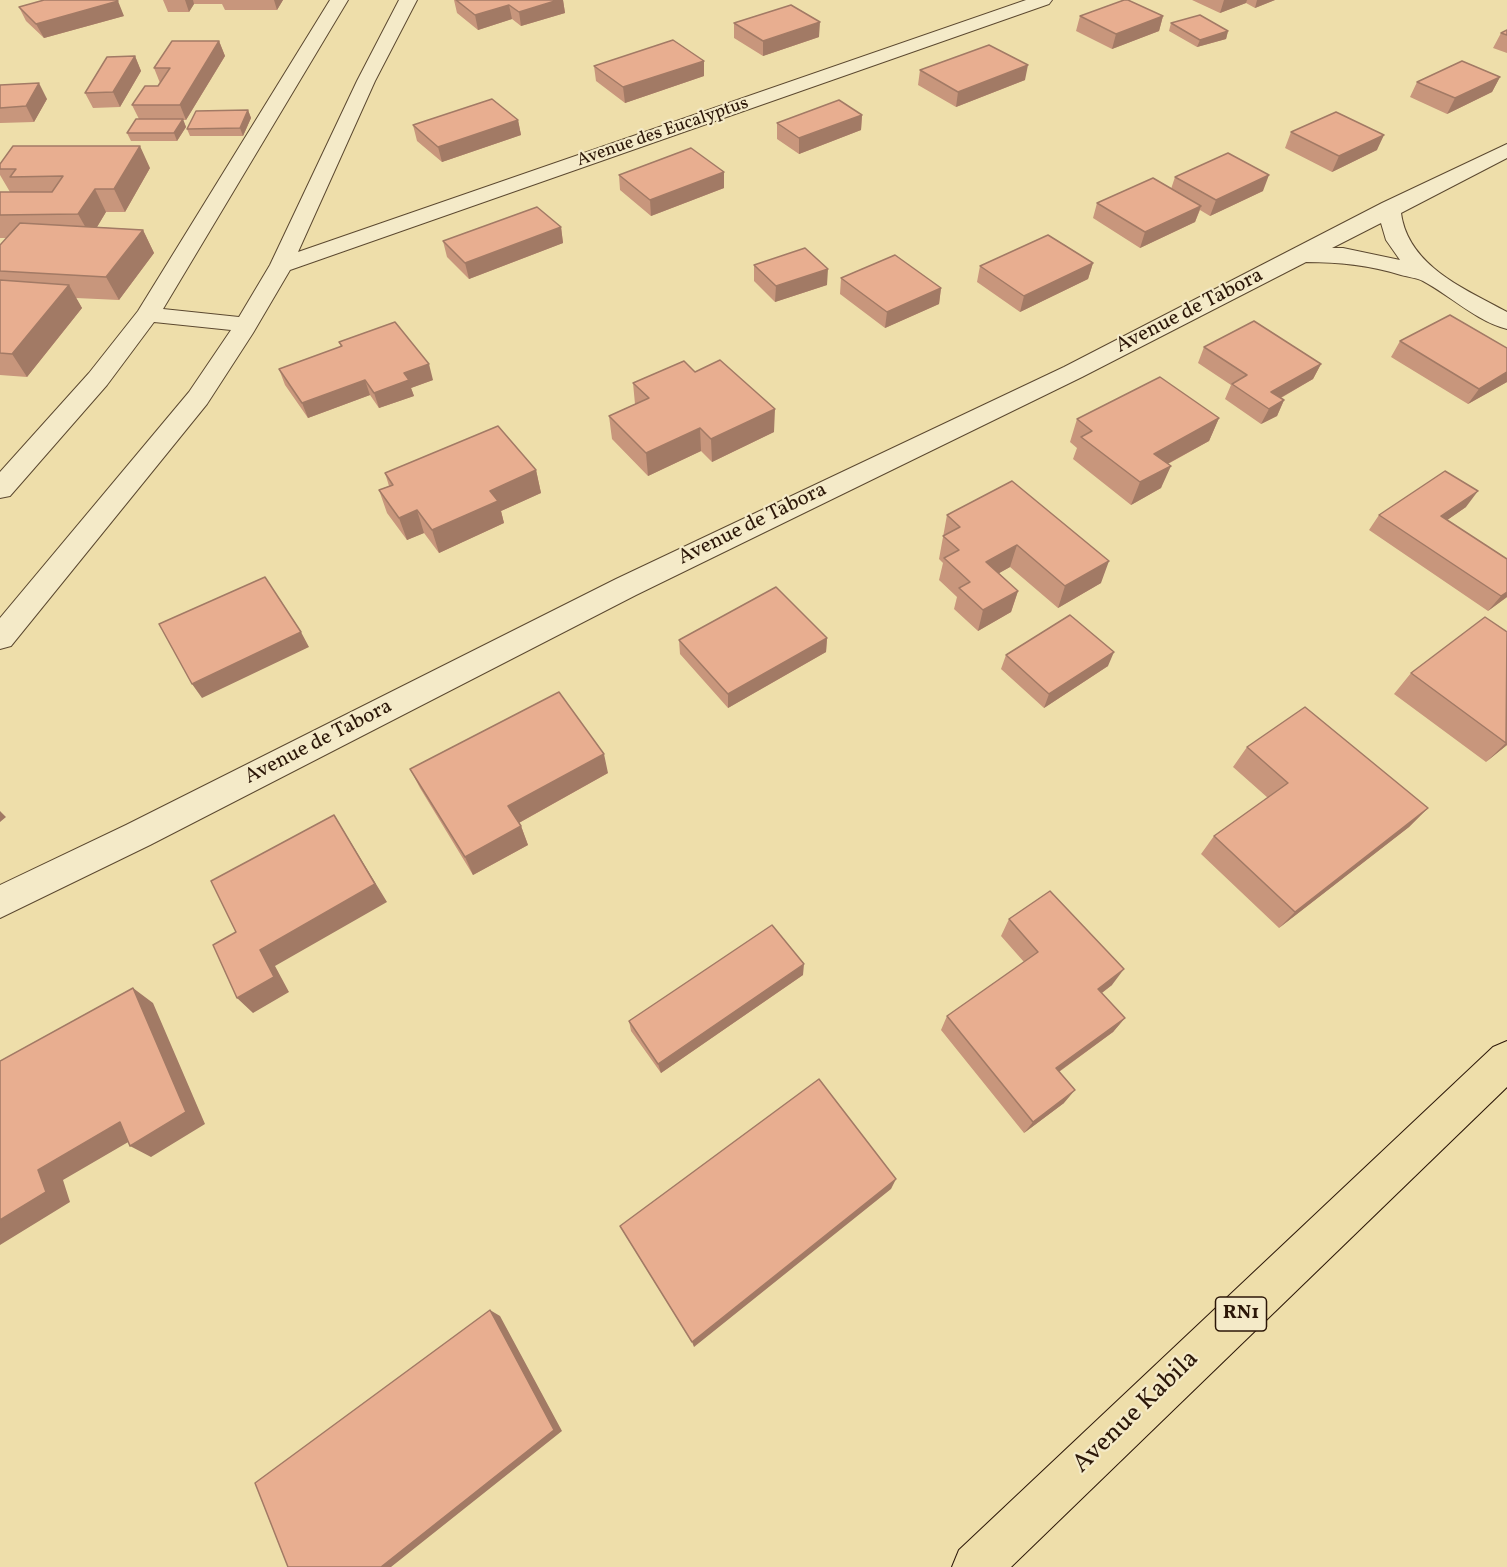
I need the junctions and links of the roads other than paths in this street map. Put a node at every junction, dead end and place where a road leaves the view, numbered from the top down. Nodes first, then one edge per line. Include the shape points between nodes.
1 (339, 0) edge
2 (408, 0) edge
3 (1043, 0) edge
4 (1507, 150) edge
5 (1390, 208) junction
6 (1297, 255) junction
7 (281, 265) junction
8 (1432, 276) junction
9 (148, 314) junction
10 (1507, 322) edge
11 (246, 325) junction
12 (0, 489) edge
13 (0, 638) edge
14 (0, 902) edge
15 (1507, 1060) edge
16 (976, 1567) edge

1 - 9 street
2 - 7 street
3 - 7 street, Avenue des Eucalyptus
4 - 5 street, Avenue de Tabora
5 - 6 street, Avenue de Tabora
5 - 8 street via 1397,241
6 - 8 street via 1343,255
6 - 14 street, Avenue de Tabora via 1073,372 626,587
7 - 11 street
8 - 10 street
9 - 11 street
9 - 12 street via 98,379
11 - 13 street via 198,398
15 - 16 highway, Avenue Kabila / RN1

